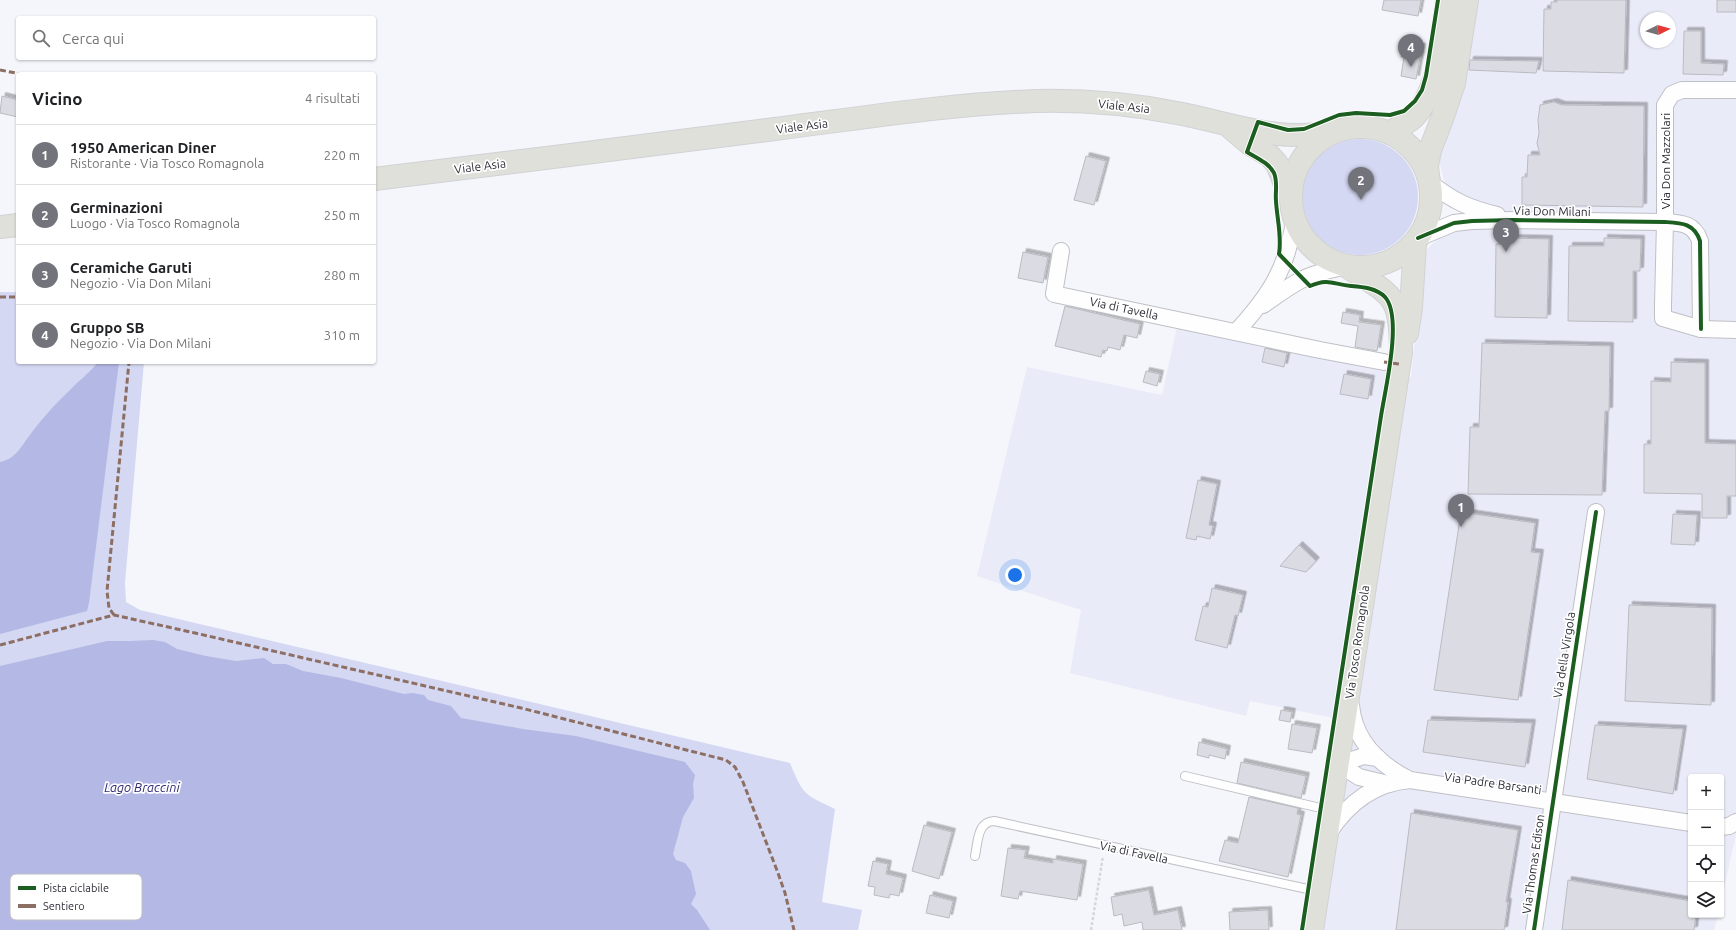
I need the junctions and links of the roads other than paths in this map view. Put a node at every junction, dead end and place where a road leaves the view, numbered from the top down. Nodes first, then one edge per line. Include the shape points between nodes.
1 (1447, 0) edge
2 (1467, 0) edge
3 (1736, 90) edge
4 (1229, 126) junction
5 (1335, 132) junction
6 (1389, 133) junction
7 (376, 179) edge
8 (1428, 179) junction
9 (1290, 197) junction
10 (1514, 220) junction
11 (1294, 221) junction
12 (1665, 222) junction
13 (16, 225) edge
14 (0, 227) edge
15 (1416, 240) junction
16 (1061, 251) dead end
17 (1346, 266) junction
18 (1257, 310) junction
19 (1701, 329) junction
20 (1736, 330) edge
21 (1236, 332) junction
22 (1392, 358) junction
23 (1596, 512) dead end
24 (1350, 694) junction
25 (1378, 758) junction
26 (1339, 764) junction
27 (1185, 776) dead end
28 (1410, 780) junction
29 (1388, 784) junction
30 (1552, 801) junction
31 (1332, 811) junction
32 (1688, 823) edge
33 (1328, 835) junction
34 (975, 856) dead end
35 (1318, 891) junction
36 (1312, 930) edge
37 (1534, 930) edge

1 - 6 main road via 1436,74 1429,94 1412,118
2 - 8 main road via 1454,83 1430,150
3 - 12 street, Via Don Mazzolari via 1682,90 1667,101 1664,111
4 - 5 main road, Viale Asia via 1291,136
4 - 7 main road, Viale Asia via 1180,113 1106,104 1054,101 979,104
4 - 9 main road via 1277,164
5 - 6 main road via 1345,128 1368,127
5 - 9 main road via 1314,144 1303,158 1294,173
6 - 8 main road via 1413,150
8 - 10 street, Via Don Milani via 1445,194 1466,206
8 - 15 main road via 1431,194 1428,217
9 - 11 main road
10 - 12 street, Via Don Milani
10 - 15 street, Via Don Milani via 1454,223
11 - 17 main road via 1299,232 1314,250
11 - 18 street via 1280,273
12 - 19 street, Via Don Milani via 1690,226 1700,241
12 - 19 street via 1663,318
13 - 14 main road
15 - 17 main road via 1402,254 1383,264 1363,268
15 - 22 main road, Via Tosco Romagnola via 1409,326
16 - 21 street, Via di Tavella via 1054,294
17 - 18 street via 1304,278
17 - 22 main road, Via Tosco Romagnola via 1380,287 1397,308 1400,320
18 - 21 street
19 - 20 street
21 - 22 street, Via di Tavella via 1320,350
22 - 24 main road, Via Tosco Romagnola
23 - 30 street, Via della Virgola
24 - 25 street, Via Padre Barsanti via 1351,713 1357,731
24 - 26 main road, Via Tosco Romagnola
25 - 26 street via 1364,756
25 - 28 street, Via Padre Barsanti via 1388,768
26 - 29 street, Via Padre Barsanti via 1359,778
26 - 31 main road, Via Tosco Romagnola
27 - 31 lane
28 - 29 street, Via Padre Barsanti
28 - 30 street, Via Padre Barsanti
29 - 33 street, Via Padre Barsanti via 1360,798 1341,815
30 - 32 street, Via Padre Barsanti
30 - 37 street, Via Thomas Edison
31 - 33 main road, Via Tosco Romagnola
33 - 35 main road, Via Tosco Romagnola
34 - 35 lane, Via di Favella via 982,826 994,821
35 - 36 main road, Via Tosco Romagnola

